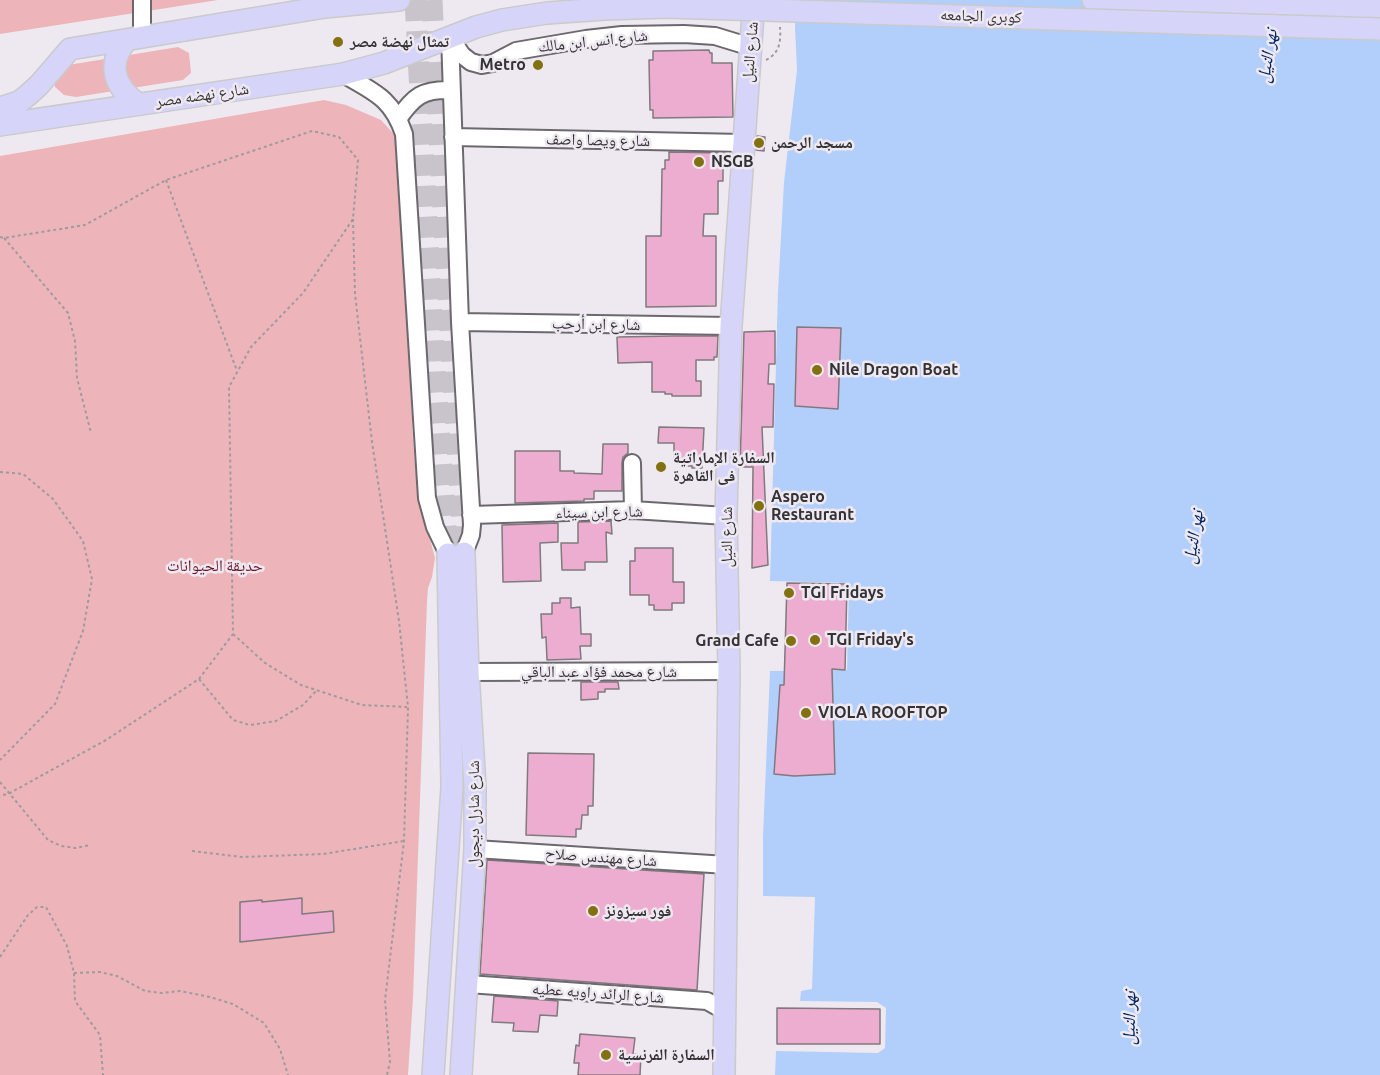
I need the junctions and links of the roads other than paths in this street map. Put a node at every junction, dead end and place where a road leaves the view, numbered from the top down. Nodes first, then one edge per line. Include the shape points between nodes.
1 (142, 0) edge
2 (346, 0) edge
3 (399, 0) edge
4 (754, 0) edge
5 (1093, 0) edge
6 (315, 5) edge
7 (1380, 7) edge
8 (1380, 28) edge
9 (450, 37) junction
10 (134, 39) junction
11 (751, 47) junction
12 (343, 74) junction
13 (451, 90) junction
14 (138, 104) junction
15 (0, 108) edge
16 (398, 119) junction
17 (0, 125) edge
18 (453, 136) junction
19 (743, 143) junction
20 (460, 322) junction
21 (731, 326) junction
22 (632, 463) dead end
23 (633, 510) junction
24 (471, 515) junction
25 (726, 516) junction
26 (455, 554) junction
27 (729, 671) junction
28 (468, 672) junction
29 (476, 849) junction
30 (727, 865) junction
31 (468, 984) junction
32 (725, 1011) junction
33 (433, 1075) edge
34 (461, 1075) edge
35 (724, 1075) edge

1 - 10 street
2 - 6 street
3 - 6 main road
4 - 11 main road, شارع النيل
5 - 7 main road
6 - 10 main road
8 - 9 main road, كوبرى الجامعه, bridge via 666,7 547,13 502,20
9 - 11 street, شارع انس ابن مالك via 462,55 482,65 516,51 622,35 715,36
9 - 12 main road, شارع نهضه مصر via 402,57
9 - 13 street
10 - 14 main road via 121,47 115,66 119,85
10 - 15 main road via 70,50 28,95
11 - 19 main road, شارع النيل
12 - 14 main road, شارع نهضه مصر
12 - 16 street via 380,96
13 - 16 street via 423,93
13 - 18 street
14 - 17 main road, شارع نهضه مصر
16 - 26 street via 404,134 427,498 435,527
18 - 19 street, شارع ويصا واصف
18 - 20 street
19 - 21 main road, شارع النيل
20 - 21 street, شارع ابن أرحب
20 - 24 street
21 - 25 main road, شارع النيل
22 - 23 street
23 - 24 street, شارع ابن سيناء
23 - 25 street, شارع ابن سيناء
24 - 26 street via 471,535
25 - 27 main road, شارع النيل
26 - 28 main road, شارع شارل ديجول
26 - 33 main road, شارع شارل ديجول via 452,787
27 - 28 street, شارع محمد فؤاد عبد الباقي
27 - 30 main road, شارع النيل
28 - 29 main road, شارع شارل ديجول
29 - 30 street, شارع مهندس صلاح
29 - 31 main road, شارع شارل ديجول
30 - 32 main road, شارع النيل
31 - 32 street, شارع الرائد راويه عطيه via 707,1000
31 - 34 main road, شارع شارل ديجول
32 - 35 main road, شارع النيل

